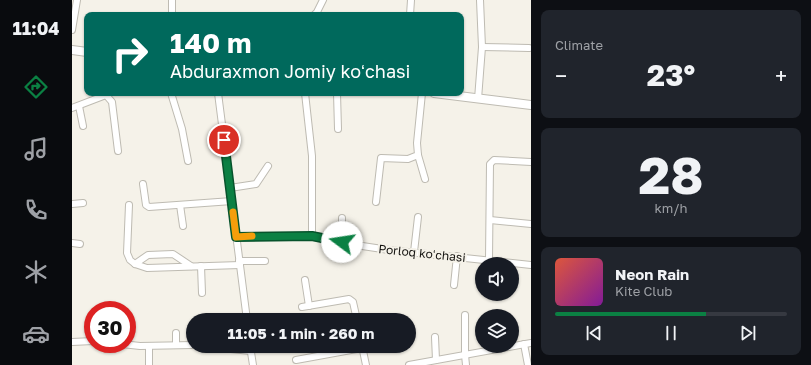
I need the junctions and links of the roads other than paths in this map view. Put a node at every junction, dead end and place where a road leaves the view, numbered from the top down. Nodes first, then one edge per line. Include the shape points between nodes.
1 (78, 0) edge
2 (172, 0) edge
3 (323, 0) edge
4 (412, 0) edge
5 (480, 0) edge
6 (172, 12) edge
7 (317, 12) edge
8 (410, 12) edge
9 (73, 20) edge
10 (72, 30) edge
11 (482, 47) junction
12 (529, 48) dead end
13 (72, 50) edge
14 (84, 52) edge
15 (101, 96) edge
16 (107, 96) edge
17 (172, 96) edge
18 (218, 96) edge
19 (305, 96) edge
20 (337, 96) edge
21 (422, 96) edge
22 (456, 96) edge
23 (478, 99) junction
24 (531, 105) edge
25 (79, 106) junction
26 (72, 108) edge
27 (83, 126) dead end
28 (338, 129) dead end
29 (118, 151) dead end
30 (418, 155) junction
31 (188, 161) dead end
32 (531, 162) edge
33 (268, 166) dead end
34 (425, 179) dead end
35 (143, 184) dead end
36 (230, 188) junction
37 (232, 201) junction
38 (376, 202) dead end
39 (83, 203) dead end
40 (72, 204) edge
41 (129, 205) dead end
42 (180, 205) junction
43 (342, 218) dead end
44 (418, 218) dead end
45 (490, 220) junction
46 (531, 224) edge
47 (182, 226) dead end
48 (312, 236) junction
49 (236, 237) junction
50 (342, 242) junction
51 (72, 243) edge
52 (80, 244) dead end
53 (414, 252) junction
54 (457, 256) junction
55 (489, 257) edge
56 (475, 258) edge
57 (265, 261) dead end
58 (240, 263) junction
59 (135, 264) junction
60 (519, 264) edge
61 (531, 265) edge
62 (191, 266) junction
63 (201, 266) junction
64 (305, 280) dead end
65 (454, 285) dead end
66 (202, 294) dead end
67 (246, 313) edge
68 (355, 313) edge
69 (465, 315) dead end
70 (176, 333) dead end
71 (435, 337) dead end
72 (84, 341) edge
73 (72, 342) edge
74 (531, 343) edge
75 (176, 344) junction
76 (524, 344) junction
77 (136, 345) edge
78 (186, 345) edge
79 (149, 346) junction
80 (252, 353) edge
81 (332, 353) edge
82 (363, 353) edge
83 (465, 356) junction
84 (296, 360) dead end
85 (436, 360) junction
86 (149, 365) edge
87 (253, 365) edge
88 (366, 365) edge
89 (409, 365) edge
90 (466, 365) edge
91 (528, 365) edge

1 - 9 street
2 - 6 street
3 - 7 street
4 - 8 street
5 - 11 street
9 - 10 street
11 - 12 street
11 - 23 street
13 - 14 main road
15 - 25 street
16 - 29 street via 112,102
17 - 31 street
18 - 36 street
19 - 48 street via 312,156
20 - 28 street
21 - 30 street via 416,143
22 - 23 main road
23 - 24 main road
25 - 26 street
25 - 27 street
30 - 34 street
30 - 38 street via 408,160 381,158
32 - 45 street via 492,161
33 - 36 street via 256,184
35 - 42 street via 147,206
36 - 37 street
37 - 42 street
37 - 49 street
39 - 40 street
41 - 59 street via 127,253
42 - 47 street
43 - 50 street
44 - 53 street
45 - 46 street
45 - 55 street
48 - 49 street, Porloq koʻchasi
48 - 50 street, Porloq koʻchasi
49 - 58 street
50 - 53 street, Porloq koʻchasi
51 - 52 street
53 - 54 street, Porloq koʻchasi
54 - 56 street, Porloq koʻchasi
54 - 65 street
57 - 58 street
58 - 63 street
58 - 67 street
59 - 62 street via 146,268
59 - 62 street via 148,255 173,254
60 - 61 street, Porloq koʻchasi
62 - 63 street
63 - 66 street
64 - 68 street via 305,306 349,299 353,302
69 - 83 street
70 - 75 street
71 - 85 street
72 - 73 street
74 - 76 street
75 - 78 street
75 - 79 street
76 - 83 street
76 - 91 street
77 - 79 street
79 - 86 street
80 - 87 street
81 - 84 street
82 - 88 street
83 - 85 street
83 - 90 street
85 - 89 street

